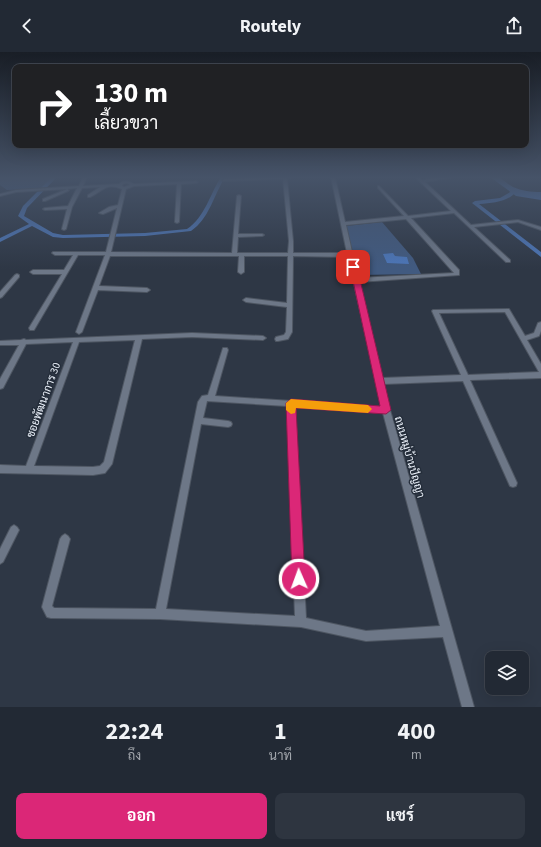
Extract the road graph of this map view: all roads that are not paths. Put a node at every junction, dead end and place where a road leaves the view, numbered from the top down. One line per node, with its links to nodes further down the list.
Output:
1 (70, 207): 18 (street)
2 (63, 208): 11 (street)
3 (113, 208): 13 (street)
4 (120, 208): 24 (street)
5 (178, 208): 15 (street)
6 (237, 208): 21 (street)
7 (288, 208): 27 (street)
8 (340, 208): 16 (street, ถนนหมู่บ้านปัญญา)
9 (398, 208): 14 (street)
10 (450, 208): 12 (street)
11 (45, 209)
12 (455, 212): 14 (street); 17 (street)
13 (101, 213)
14 (406, 216): 16 (street); 34 (street)
15 (177, 222)
16 (344, 224): 28 (street, ถนนหมู่บ้านปัญญา)
17 (471, 226): 19 (street); 29 (street)
18 (64, 229)
19 (541, 229)
20 (262, 235): 21 (street)
21 (235, 236): 25 (street)
22 (55, 253): 23 (street)
23 (77, 253): 24 (street); 31 (street)
24 (108, 254): 25 (street); 35 (street, ซอยพัฒนาการ 30)
25 (234, 254): 26 (street)
26 (242, 254): 27 (street); 32 (street)
27 (290, 254): 28 (street); 39 (street)
28 (350, 255): 34 (street, ถนนหมู่บ้านปัญญา)
29 (508, 261)
30 (33, 272): 31 (street)
31 (64, 272): 41 (street)
32 (241, 272)
33 (17, 276): 37 (street)
34 (356, 280): 53 (street, ถนนหมู่บ้านปัญญา)
35 (95, 288): 36 (street); 42 (street, ซอยพัฒนาการ 30)
36 (147, 290)
37 (0, 296)
38 (246, 300): 39 (street)
39 (289, 305): 45 (street)
40 (540, 324): 46 (street)
41 (32, 328)
42 (78, 336): 43 (street); 47 (street); 61 (street, ซอยพัฒนาการ 30)
43 (139, 337): 44 (street); 61 (street)
44 (263, 338)
45 (278, 339)
46 (524, 339): 50 (street); 52 (street)
47 (24, 341): 48 (street); 54 (street)
48 (0, 343)
49 (225, 350): 55 (street)
50 (541, 370)
51 (541, 375): 52 (street)
52 (466, 378): 53 (street); 62 (street)
53 (379, 381): 57 (street, ถนนหมู่บ้านปัญญา)
54 (0, 386)
55 (211, 398): 56 (street); 58 (street)
56 (291, 403): 57 (street); 67 (street)
57 (386, 410): 68 (street, ถนนหมู่บ้านปัญญา)
58 (199, 421): 59 (street); 66 (street)
59 (228, 424)
60 (0, 469): 61 (street)
61 (29, 469)
62 (513, 483)
63 (14, 530): 65 (street)
64 (65, 539): 66 (street)
65 (0, 559)
66 (160, 614): 67 (street)
67 (301, 622): 68 (street)
68 (447, 631): 69 (street, ถนนหมู่บ้านปัญญา)
69 (468, 707)

